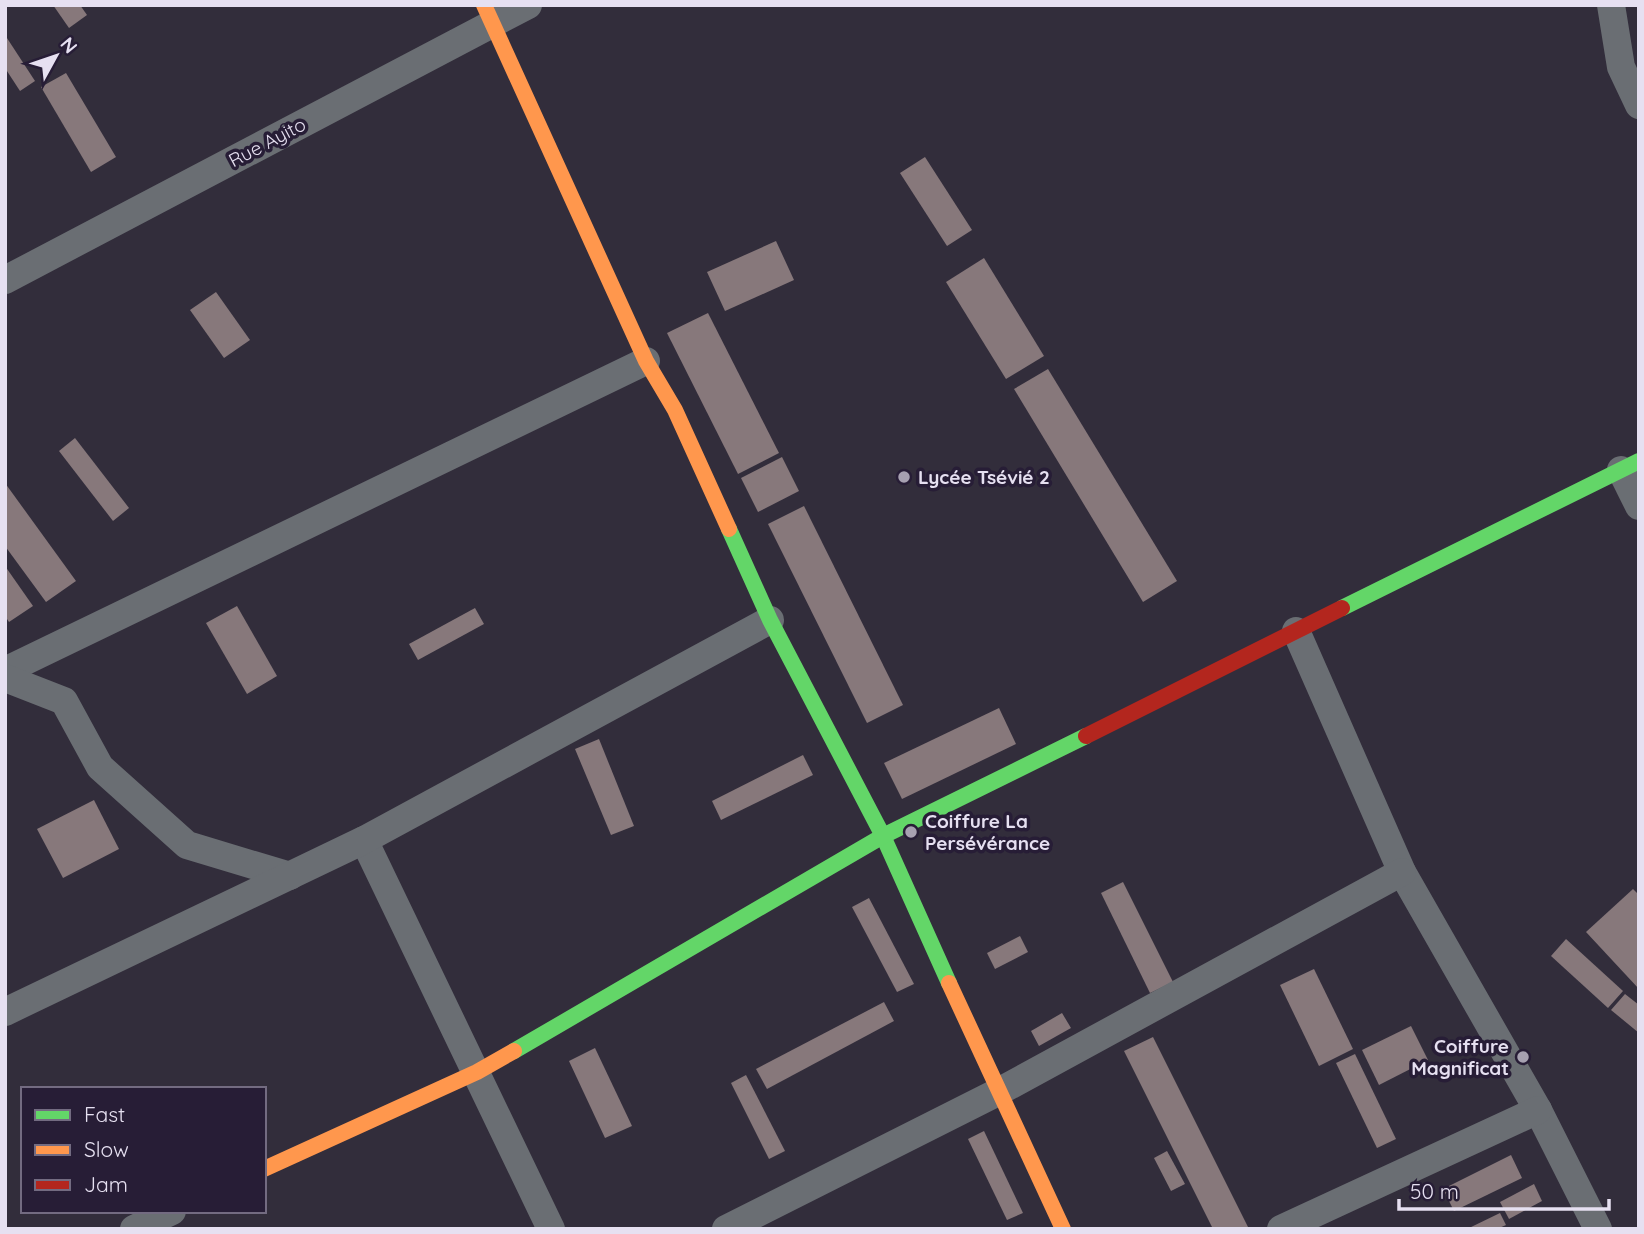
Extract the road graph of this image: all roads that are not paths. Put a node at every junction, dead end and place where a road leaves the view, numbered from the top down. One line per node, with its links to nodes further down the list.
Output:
1 (528, 5): 3 (street, Rue Ayito)
2 (1611, 5): 4 (street)
3 (488, 14): 5 (street, Rue Ayito); 6 (street)
4 (1639, 105)
5 (5, 280)
6 (646, 361): 9 (street); 11 (street)
7 (1630, 465): 8 (street); 10 (street)
8 (1639, 506)
9 (770, 620): 13 (street); 14 (street)
10 (1296, 631): 13 (street); 15 (street)
11 (5, 671)
12 (5, 678): 16 (street)
13 (883, 836): 18 (street); 19 (street)
14 (364, 839): 16 (street); 18 (street)
15 (1402, 872): 19 (street); 20 (street)
16 (290, 876): 17 (street)
17 (5, 1012)
18 (477, 1072): 21 (street); 24 (street)
19 (998, 1092): 25 (street); 26 (street)
20 (1538, 1110): 27 (street); 28 (street)
21 (266, 1168)
22 (168, 1213): 23 (street)
23 (134, 1229)
24 (551, 1229)
25 (726, 1229)
26 (1063, 1229)
27 (1281, 1229)
28 (1598, 1229)

